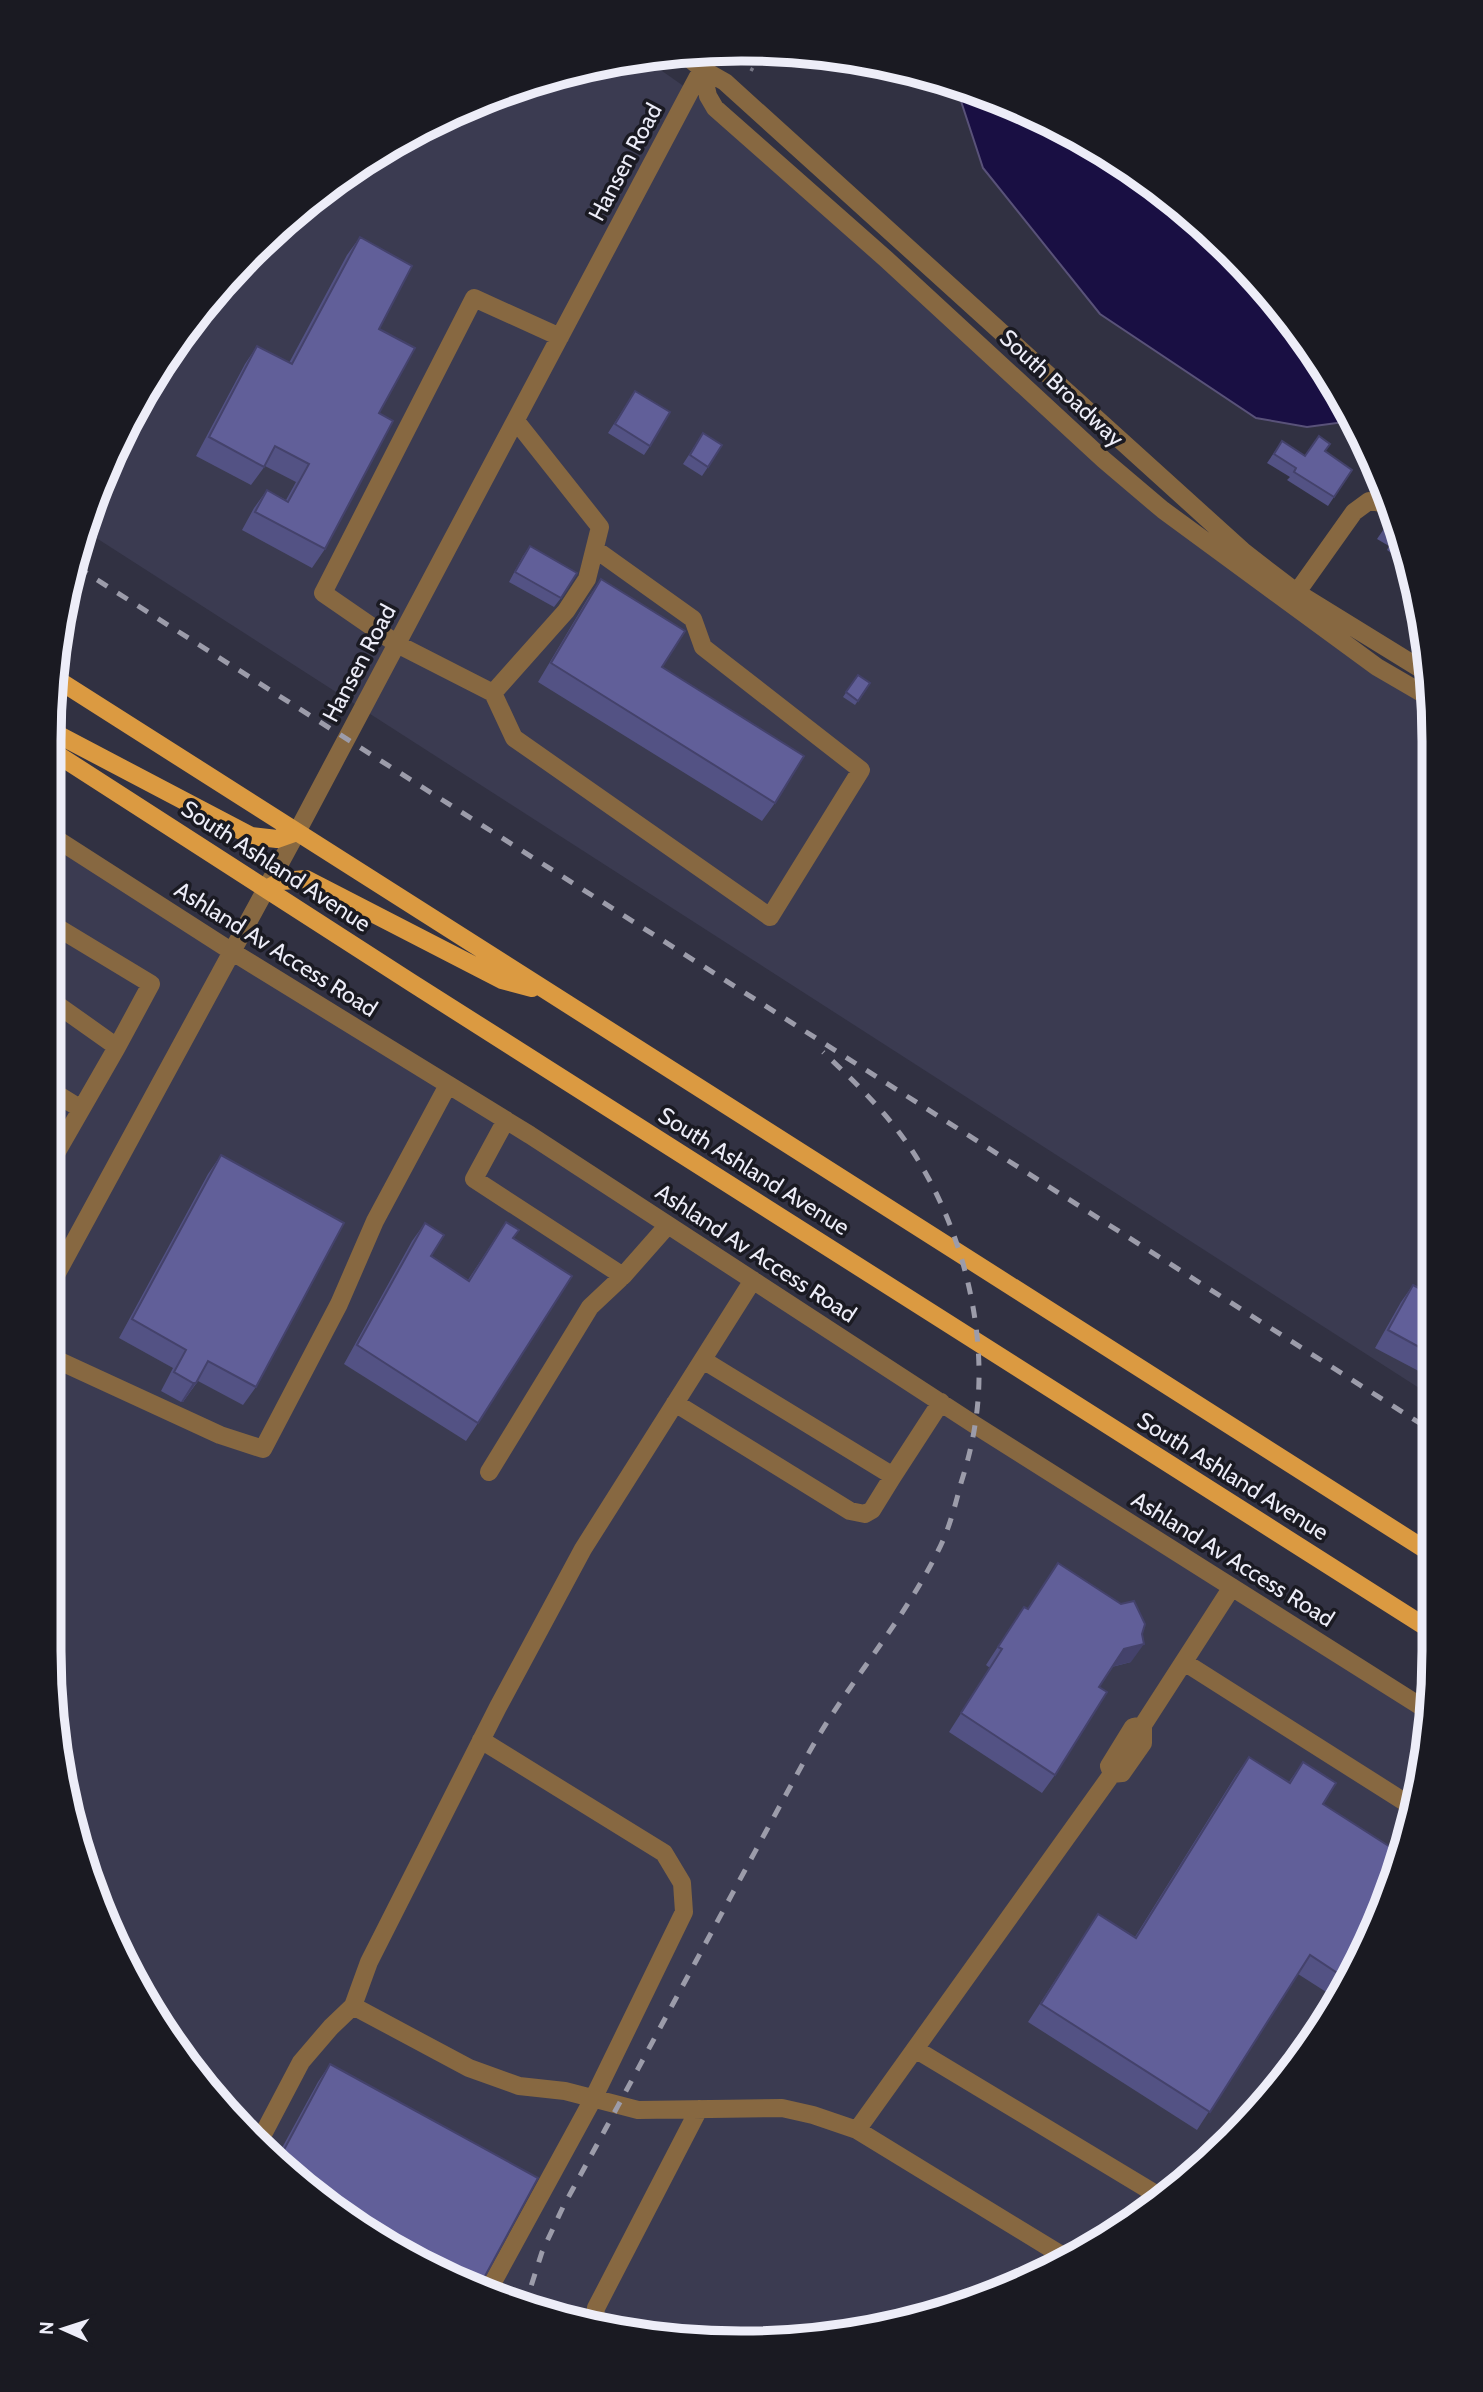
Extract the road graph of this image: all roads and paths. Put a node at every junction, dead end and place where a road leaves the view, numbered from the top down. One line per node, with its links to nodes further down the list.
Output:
1 (756, 62): 4 (path)
2 (695, 63): 3 (street, South Broadway)
3 (702, 69): 5 (street, Hansen Road); 9 (street, South Broadway); 9 (street, South Broadway)
4 (751, 71)
5 (560, 337): 6 (street, Hansen Road); 10 (street)
6 (516, 421): 8 (street); 10 (street, Hansen Road)
7 (1378, 503): 9 (street)
8 (595, 550): 14 (street); 14 (street)
9 (1293, 597): 11 (street, South Broadway); 13 (street, South Broadway)
10 (397, 644): 14 (street); 17 (street, Hansen Road)
11 (1417, 667)
12 (64, 684): 17 (main road, South Ashland Avenue)
13 (1419, 691)
14 (493, 693)
15 (61, 736): 17 (main road)
16 (61, 756): 19 (main road, South Ashland Avenue)
17 (298, 832): 19 (street, Hansen Road); 22 (main road, South Ashland Avenue)
18 (61, 842): 21 (street, Ashland Av Access Road)
19 (266, 889): 21 (street, Hansen Road); 22 (main road); 42 (main road, South Ashland Avenue)
20 (61, 930): 24 (street)
21 (231, 951): 25 (street, Ashland Av Access Road); 31 (street, Hansen Road)
22 (548, 992): 40 (main road, South Ashland Avenue)
23 (61, 1007): 24 (street)
24 (117, 1047): 27 (street)
25 (448, 1085): 28 (street, Ashland Av Access Road); 35 (street)
26 (61, 1097): 27 (street)
27 (81, 1110): 29 (street)
28 (506, 1120): 30 (street, Ashland Av Access Road); 32 (street)
29 (61, 1145)
30 (668, 1225): 32 (street); 33 (street, Ashland Av Access Road)
31 (61, 1266)
32 (623, 1276): 38 (street)
33 (753, 1280): 34 (street); 36 (street, Ashland Av Access Road)
34 (703, 1360): 37 (street); 39 (street)
35 (61, 1362)
36 (941, 1402): 39 (street); 41 (street, Ashland Av Access Road)
37 (675, 1403): 39 (street); 45 (street)
38 (489, 1472)
39 (893, 1476)
40 (1422, 1548)
41 (1232, 1587): 43 (street); 44 (street, Ashland Av Access Road)
42 (1422, 1625)
43 (1184, 1662): 46 (street); 48 (street)
44 (1419, 1705)
45 (481, 1741): 47 (street); 49 (street)
46 (1405, 1803)
47 (353, 2006): 49 (street); 52 (street)
48 (915, 2049): 51 (street); 53 (street)
49 (593, 2099): 50 (street); 55 (street)
50 (699, 2109): 51 (street); 56 (street)
51 (857, 2130): 54 (street)
52 (263, 2135)
53 (1153, 2192)
54 (1058, 2252)
55 (492, 2283)
56 (595, 2315)

